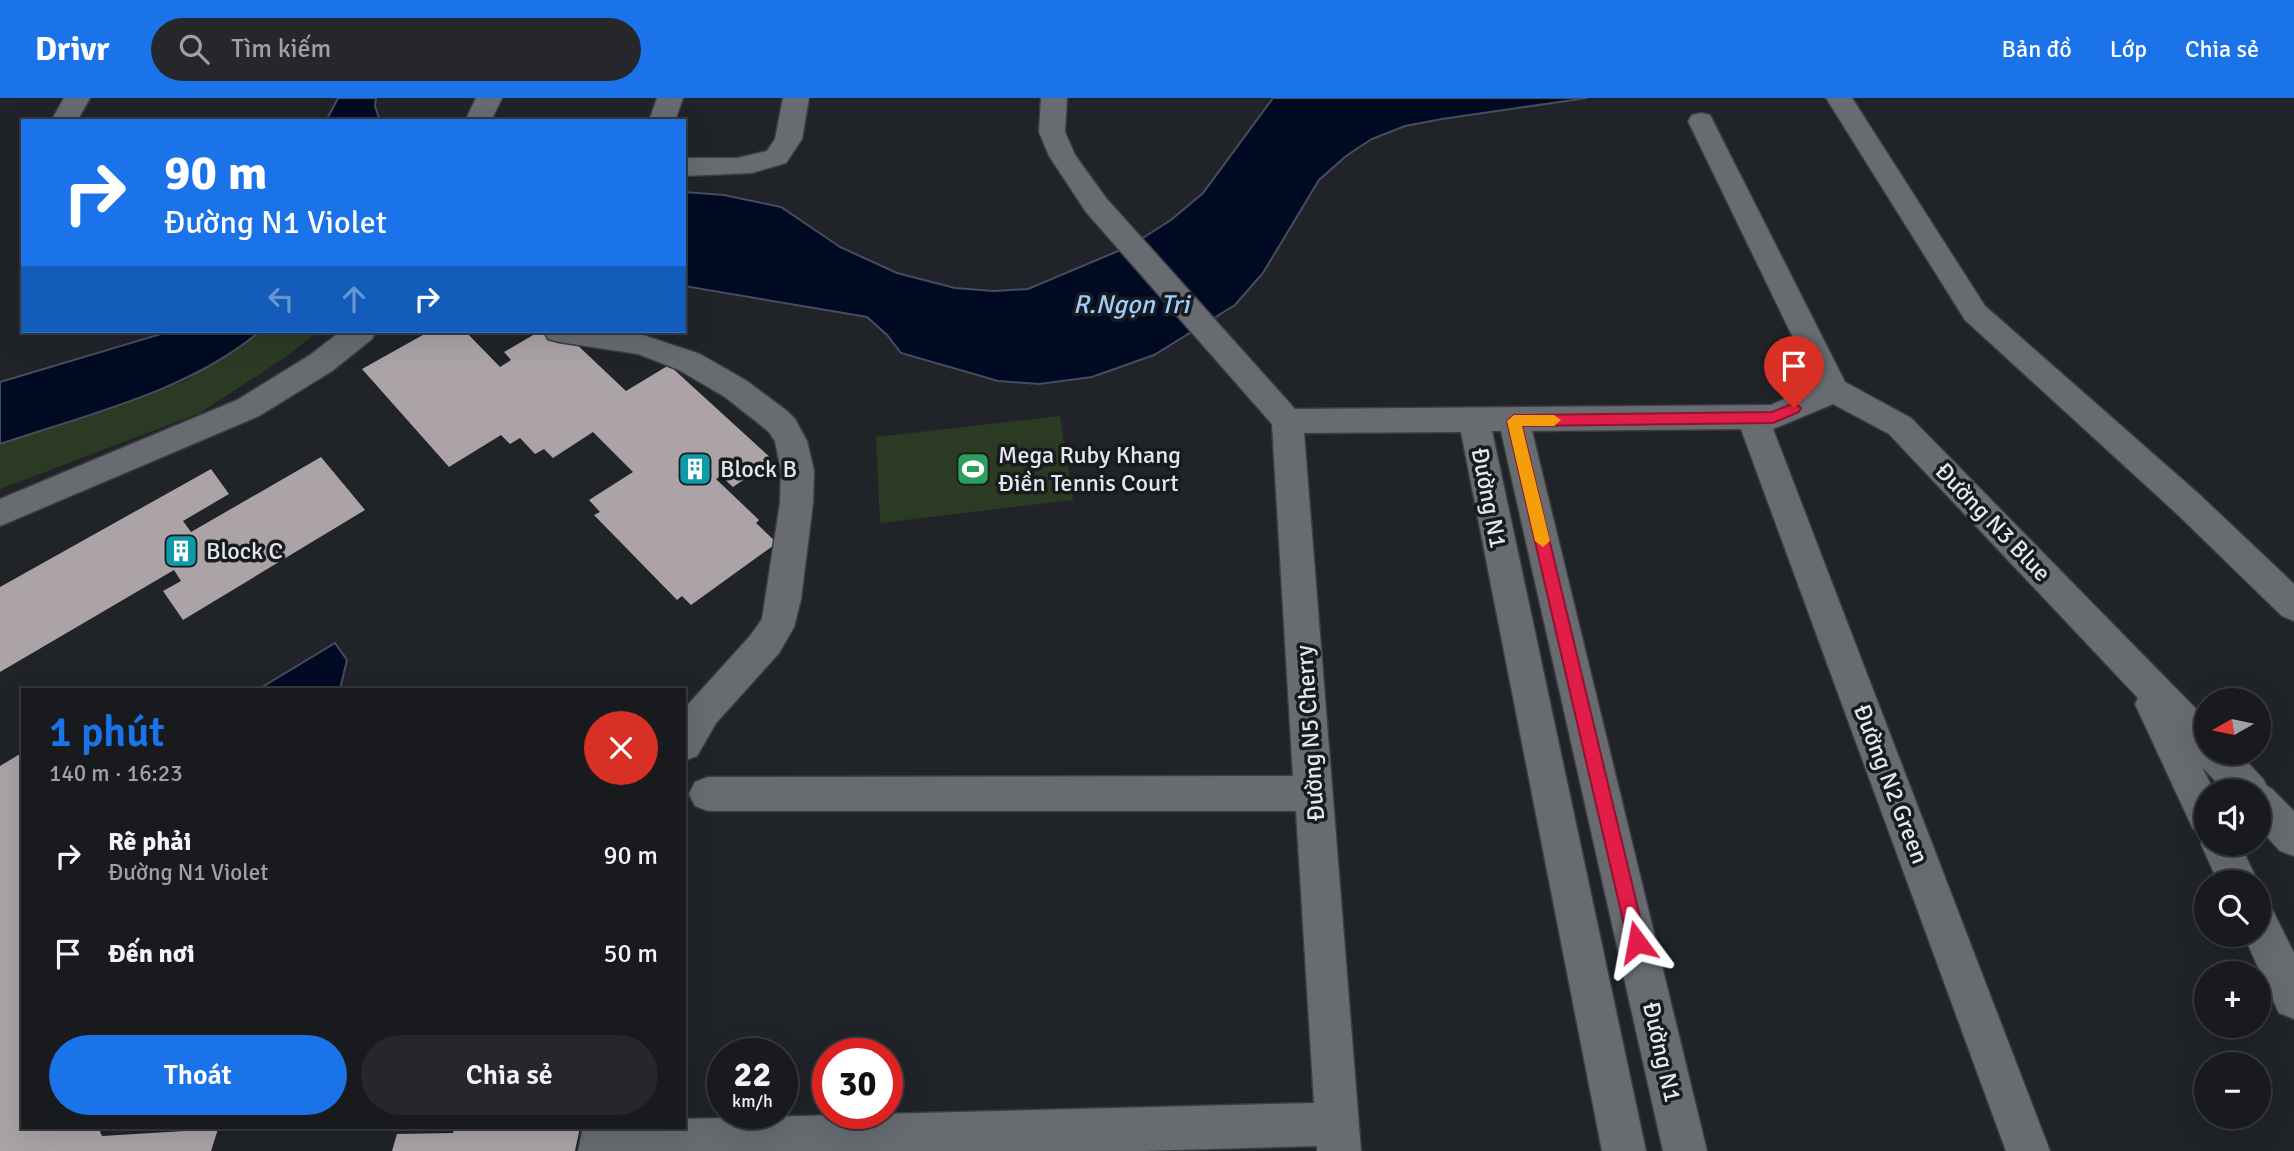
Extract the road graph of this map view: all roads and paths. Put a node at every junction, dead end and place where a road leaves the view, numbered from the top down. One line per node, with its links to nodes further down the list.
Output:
1 (77, 98): 7 (street)
2 (489, 98): 8 (street)
3 (670, 98): 9 (street)
4 (796, 98): 11 (street)
5 (1054, 98): 17 (street)
6 (1839, 98): 20 (street)
7 (65, 119)
8 (479, 119)
9 (663, 119)
10 (1701, 121): 14 (street)
11 (686, 167)
12 (358, 333): 19 (street)
13 (588, 333): 23 (street)
14 (1834, 390): 15 (street); 21 (street, Đường N3 Blue)
15 (1753, 418): 18 (street); 39 (street, Đường N2 Green)
16 (1474, 420): 17 (street); 18 (street); 32 (street, Đường N1)
17 (1287, 421): 27 (street, Đường N5 Cherry)
18 (1514, 421): 30 (street, Đường N1)
19 (0, 513)
20 (2294, 606)
21 (2138, 672): 22 (street, Đường N3 Blue); 26 (street, Đường N3 Blue)
22 (2194, 731)
23 (686, 740)
24 (2225, 765): 25 (street)
25 (2239, 779)
26 (2194, 789)
27 (1314, 793): 28 (street); 35 (street, Đường N5 Cherry)
28 (708, 794)
29 (2271, 814): 31 (street)
30 (1613, 838): 32 (street); 38 (street, Đường N1)
31 (2294, 838)
32 (1560, 839): 37 (street, Đường N1)
33 (2270, 947): 34 (street)
34 (2294, 998)
35 (1338, 1137): 36 (street)
36 (615, 1140)
37 (1624, 1151)
38 (1685, 1151)
39 (2028, 1151)

